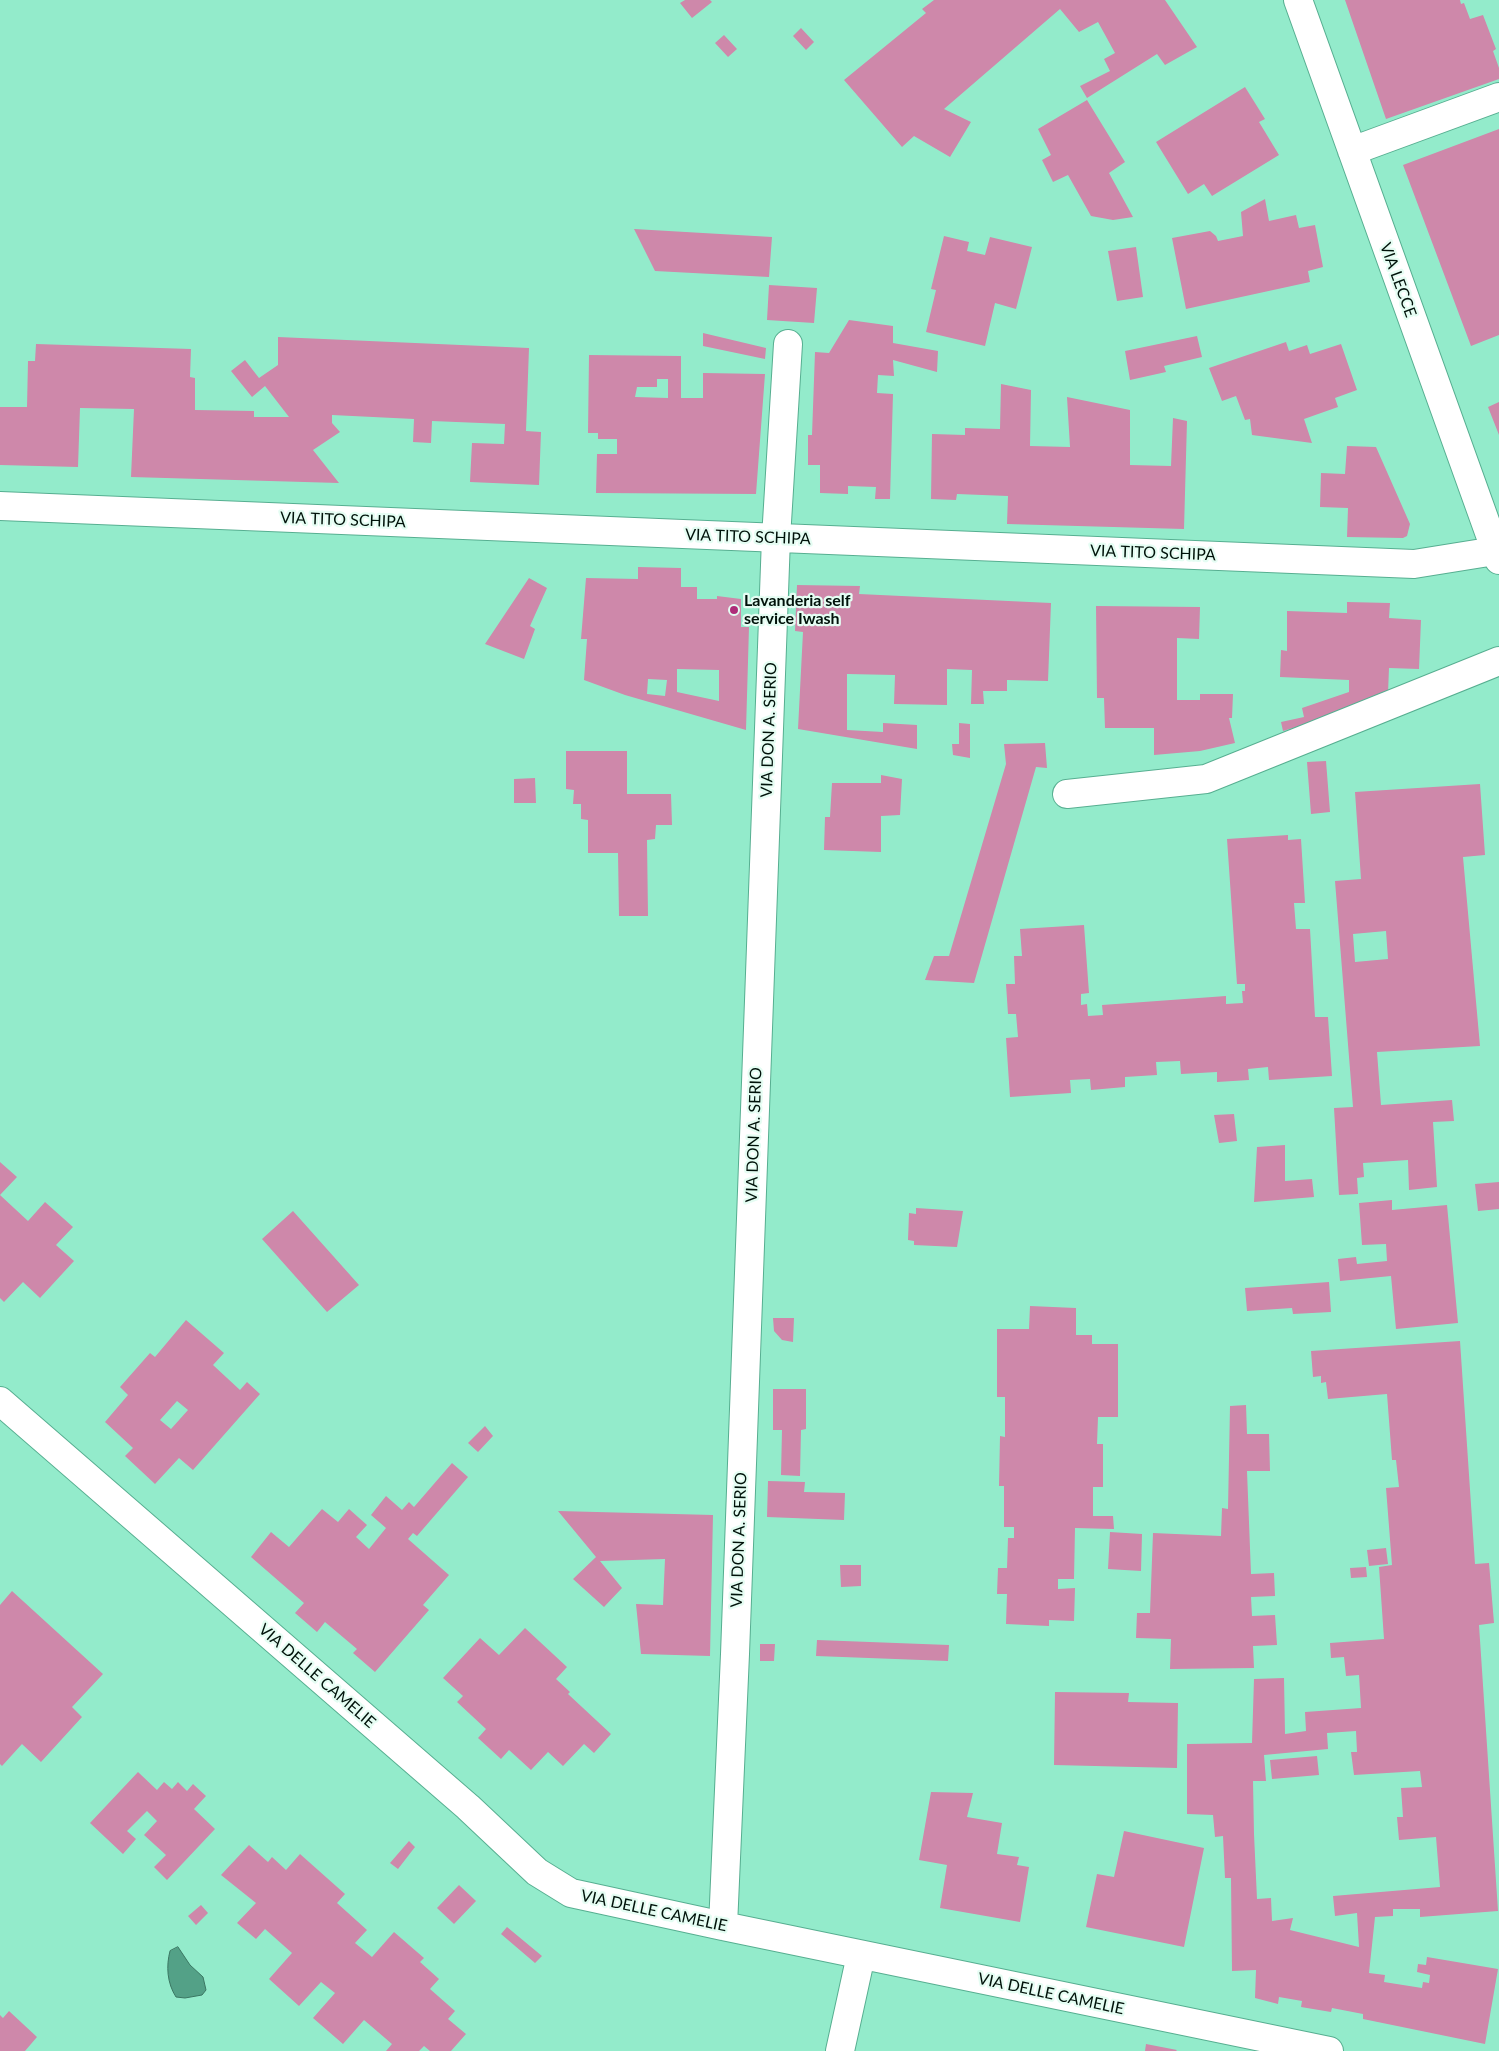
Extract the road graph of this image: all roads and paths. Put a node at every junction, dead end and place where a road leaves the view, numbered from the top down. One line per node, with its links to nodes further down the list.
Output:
1 (1298, 0): 3 (street, VIA LECCE)
2 (1499, 96): 3 (street)
3 (1352, 151): 7 (street, VIA LECCE)
4 (788, 344): 6 (street, VIA DON A. SERIO)
5 (0, 506): 6 (street, VIA TITO SCHIPA)
6 (776, 538): 7 (street, VIA TITO SCHIPA); 11 (street, VIA DON A. SERIO)
7 (1497, 555)
8 (1499, 662): 9 (street)
9 (1067, 794)
10 (0, 1401): 11 (street, VIA DELLE CAMELIE)
11 (723, 1926): 12 (street, VIA DELLE CAMELIE)
12 (861, 1955): 13 (street); 14 (street, VIA DELLE CAMELIE)
13 (840, 2051)
14 (1329, 2051)

